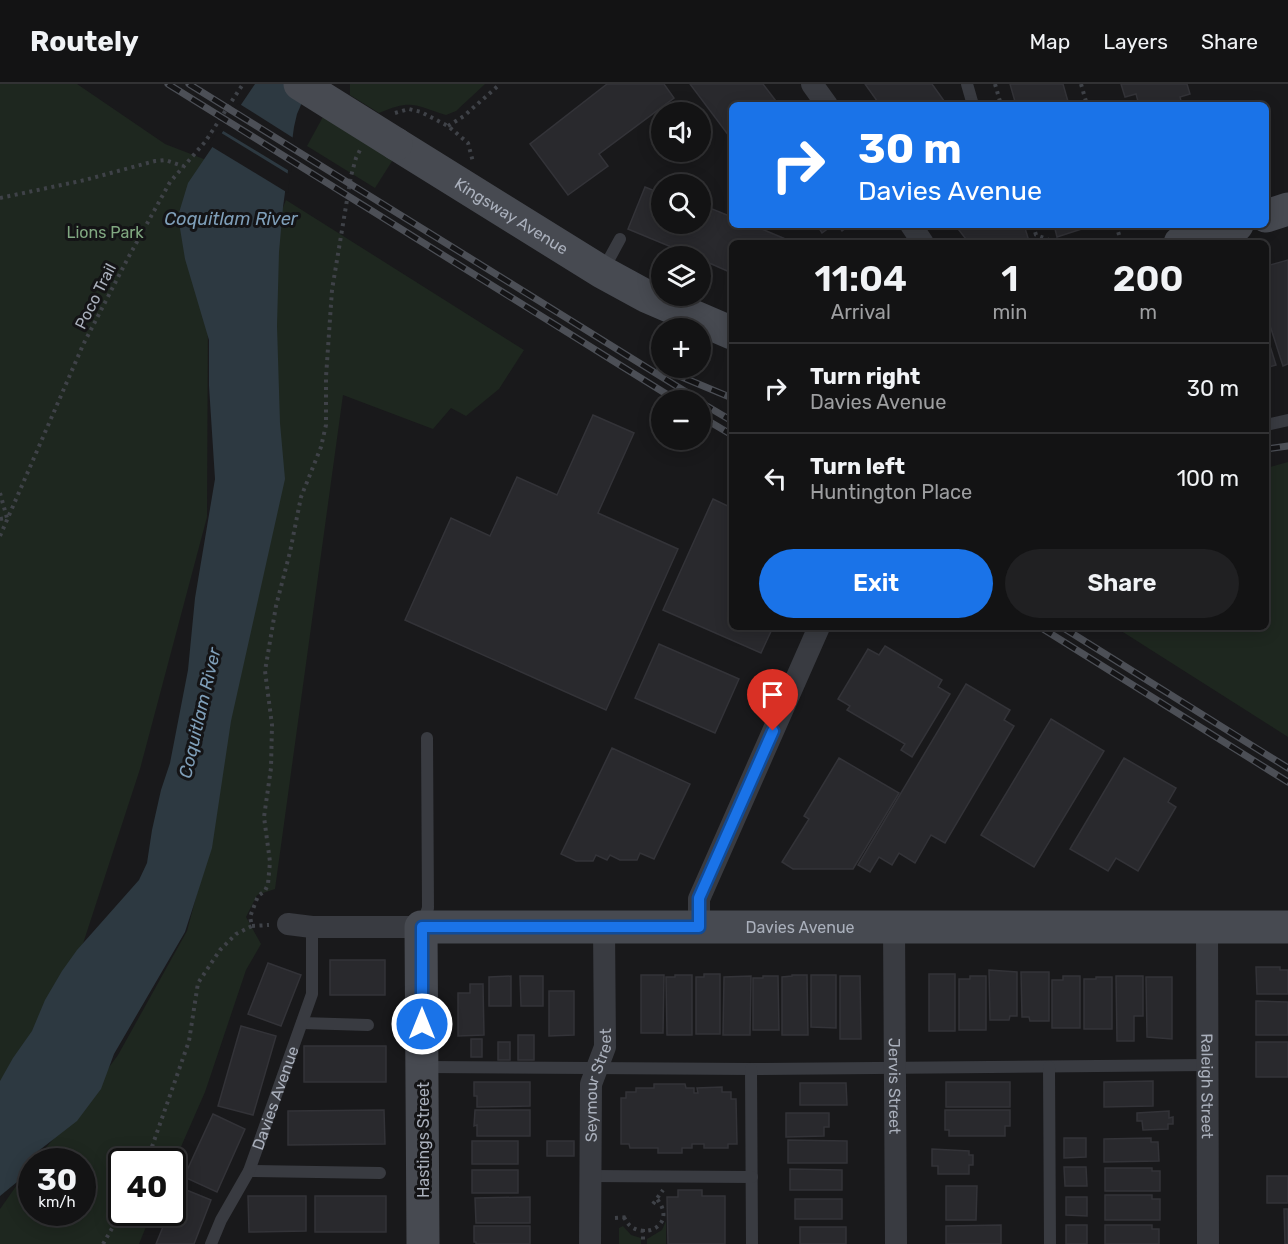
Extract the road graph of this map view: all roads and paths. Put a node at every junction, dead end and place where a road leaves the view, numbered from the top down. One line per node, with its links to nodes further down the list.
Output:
1 (243, 84): 13 (path, Poco Trail)
2 (300, 84): 25 (street, Kingsway Avenue, bridge)
3 (500, 84): 12 (path)
4 (812, 84): 8 (street)
5 (967, 84): 9 (lane)
6 (994, 84): 10 (path)
7 (1081, 84): 11 (path)
8 (825, 102)
9 (972, 102)
10 (1000, 102)
11 (1086, 102)
12 (448, 126)
13 (183, 166): 14 (path); 30 (path, Poco Trail)
14 (0, 198)
15 (1288, 209): 16 (street)
16 (1269, 215)
17 (1034, 228): 23 (path)
18 (1117, 228): 21 (path)
19 (1228, 228): 24 (street)
20 (341, 237): 51 (path)
21 (1120, 238)
22 (620, 239): 25 (lane)
23 (1049, 240)
24 (1190, 240)
25 (602, 272): 26 (street, Kingsway Avenue)
26 (729, 332)
27 (1288, 420): 28 (lane)
28 (1269, 424)
29 (0, 493): 30 (path)
30 (7, 518): 31 (path); 32 (path, Poco Trail)
31 (0, 519)
32 (0, 536)
33 (818, 630): 39 (street)
34 (427, 738): 37 (lane)
35 (288, 924): 36 (street, Davies Avenue)
36 (312, 927): 37 (street, Davies Avenue); 43 (lane, Davies Avenue)
37 (422, 927): 38 (street, Davies Avenue); 47 (street, Hastings Street)
38 (604, 927): 39 (street, Davies Avenue); 49 (street, Seymour Street)
39 (699, 927): 40 (street, Davies Avenue)
40 (894, 927): 41 (street, Davies Avenue); 46 (street, Jervis Street)
41 (1207, 927): 42 (street, Davies Avenue); 45 (street, Raleigh Street)
42 (1288, 927)
43 (302, 1023): 44 (lane, Davies Avenue); 52 (lane, Davies Avenue)
44 (368, 1025)
45 (1208, 1065): 48 (lane); 73 (street, Raleigh Street)
46 (894, 1066): 48 (lane); 50 (lane); 71 (street, Jervis Street)
47 (422, 1067): 49 (lane); 67 (street, Hastings Street)
48 (1049, 1067): 72 (lane)
49 (596, 1069): 50 (lane); 54 (street, Seymour Street)
50 (751, 1069): 55 (lane)
51 (152, 1148)
52 (249, 1171): 53 (lane, Davies Avenue); 66 (lane, Davies Avenue)
53 (380, 1173)
54 (590, 1176): 55 (lane); 68 (street, Seymour Street)
55 (752, 1177): 70 (lane)
56 (667, 1186): 57 (path)
57 (657, 1199): 58 (path); 64 (path)
58 (653, 1204)
59 (624, 1217): 60 (path); 61 (path); 64 (path)
60 (630, 1217)
61 (615, 1218)
62 (113, 1226): 65 (path)
63 (643, 1230): 64 (path)
64 (643, 1236): 69 (path)
65 (103, 1244)
66 (211, 1244)
67 (423, 1244)
68 (590, 1244)
69 (643, 1244)
70 (752, 1244)
71 (896, 1244)
72 (1050, 1244)
73 (1208, 1244)

